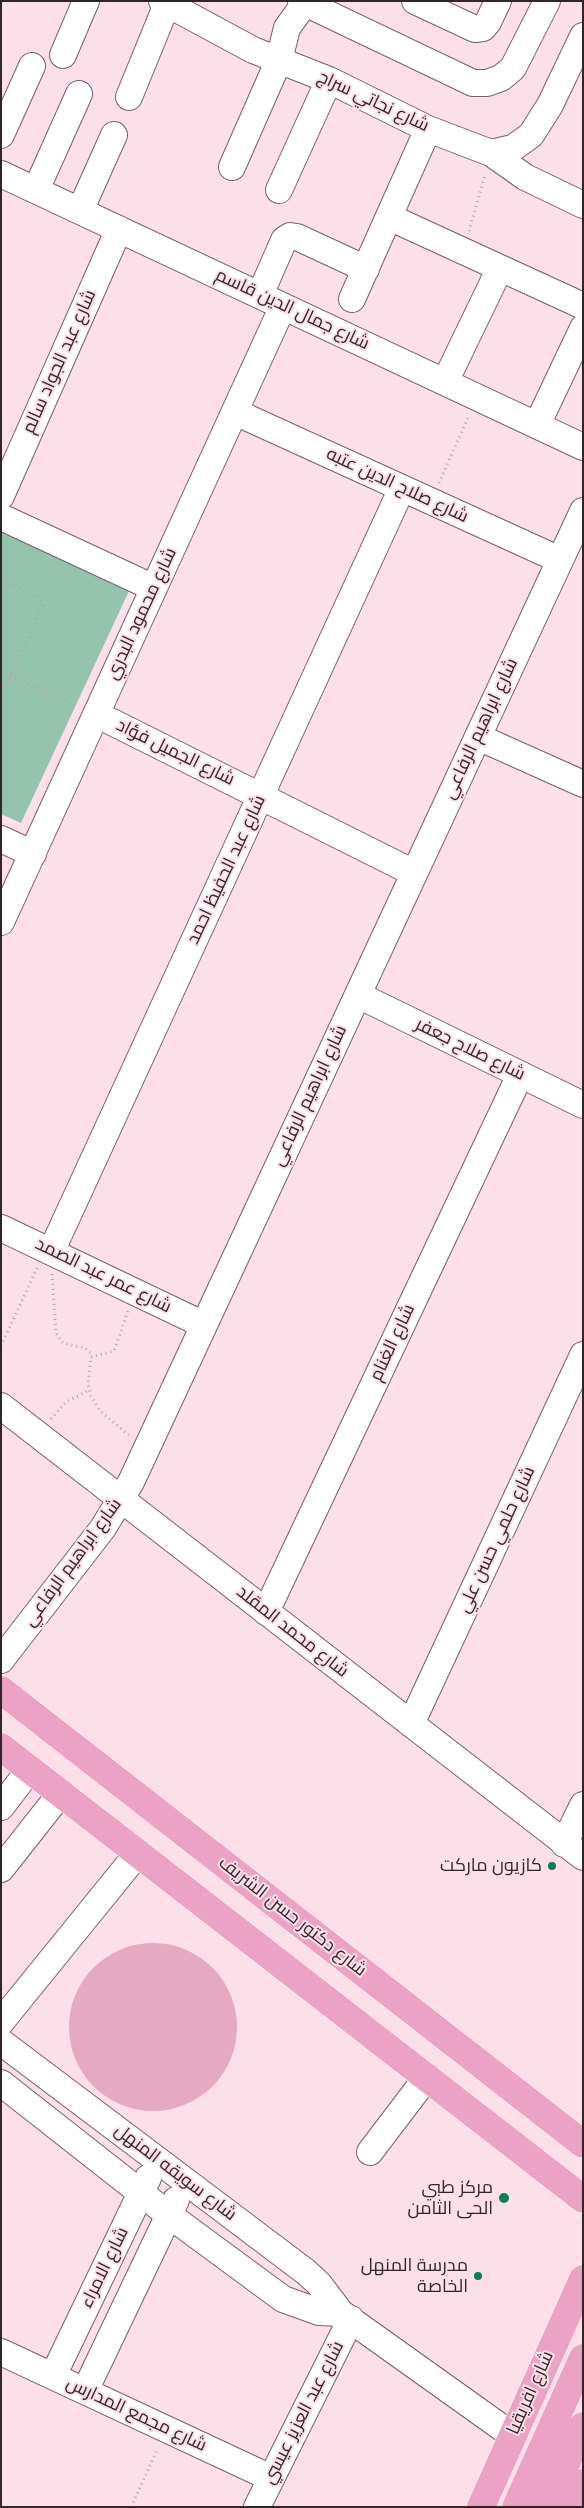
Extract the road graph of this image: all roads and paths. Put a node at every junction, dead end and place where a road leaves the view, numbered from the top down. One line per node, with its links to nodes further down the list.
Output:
1 (86, 1): 8 (street)
2 (415, 1): 3 (street)
3 (498, 1)
4 (546, 1): 6 (street)
5 (167, 2): 9 (street, شارع نجاتي سراج); 13 (street)
6 (303, 2): 9 (street)
7 (583, 36): 17 (street)
8 (63, 55)
9 (279, 60): 11 (street, شارع نجاتي سراج); 18 (street)
10 (32, 66): 15 (street)
11 (329, 80): 14 (street, شارع نجاتي سراج); 21 (street)
12 (79, 94): 20 (street)
13 (129, 96)
14 (428, 129): 17 (street, شارع نجاتي سراج); 24 (street)
15 (1, 135)
16 (114, 135): 23 (street)
17 (491, 153): 22 (street, شارع نجاتي سراج); 26 (path)
18 (232, 167)
19 (1, 174): 20 (street, شارع جمال الدين قاسم)
20 (36, 190): 23 (street, شارع جمال الدين قاسم)
21 (279, 190)
22 (583, 205)
23 (80, 211): 25 (street, شارع جمال الدين قاسم)
24 (388, 217): 26 (street); 28 (street)
25 (119, 229): 29 (street, شارع جمال الدين قاسم); 40 (street, شارع عبد الجواد سالم)
26 (463, 251): 27 (street)
27 (500, 268): 32 (street); 34 (street)
28 (366, 269): 29 (street); 30 (street)
29 (260, 295): 31 (street, شارع جمال الدين قاسم)
30 (352, 299)
31 (284, 306): 34 (street, شارع جمال الدين قاسم); 36 (street, شارع محمود البدري)
32 (583, 306)
33 (583, 328): 37 (street)
34 (445, 382): 35 (street, شارع جمال الدين قاسم)
35 (477, 397): 37 (street, شارع جمال الدين قاسم); 41 (path)
36 (235, 412): 39 (street, شارع صلاح الدين عتبه); 46 (street, شارع محمود البدري)
37 (537, 425): 38 (street, شارع جمال الدين قاسم)
38 (583, 446)
39 (402, 488): 41 (street, شارع صلاح الدين عتبه); 53 (street, شارع عبد الحفيظ احمد)
40 (1, 496)
41 (431, 502): 44 (street, شارع صلاح الدين عتبه)
42 (583, 511): 44 (street, شارع ابراهيم الرفاعي)
43 (1, 517): 46 (street)
44 (560, 560): 51 (street, شارع ابراهيم الرفاعي)
45 (1, 580): 48 (path)
46 (154, 588): 50 (street, شارع محمود البدري)
47 (1, 671): 48 (path)
48 (12, 676): 49 (path); 50 (path)
49 (1, 697)
50 (96, 714): 53 (street, شارع الجميل فؤاد); 55 (street, شارع محمود البدري)
51 (478, 736): 52 (street); 56 (street, شارع ابراهيم الرفاعي)
52 (583, 784)
53 (261, 796): 56 (street, شارع الجميل فؤاد); 62 (street, شارع عبد الحفيظ احمد)
54 (1, 840): 55 (street)
55 (33, 854): 57 (street, شارع محمود البدري)
56 (414, 873): 58 (street, شارع ابراهيم الرفاعي)
57 (1, 922)
58 (358, 995): 59 (street, شارع صلاح جعفر); 64 (street, شارع ابراهيم الرفاعي)
59 (520, 1075): 60 (street, شارع صلاح جعفر); 73 (street, شارع الغنام)
60 (583, 1106)
61 (1, 1228): 62 (street, شارع عمر عبد الصمد)
62 (48, 1250): 63 (street, شارع عمر عبد الصمد); 65 (path); 66 (path)
63 (136, 1292): 64 (street, شارع عمر عبد الصمد); 66 (path)
64 (204, 1325): 71 (street, شارع ابراهيم الرفاعي)
65 (1, 1346)
66 (93, 1355): 68 (path)
67 (583, 1355): 76 (street, شارع حلمي حسن علي)
68 (89, 1390): 70 (path); 71 (path)
69 (1, 1406): 70 (street, شارع محمد المقلد)
70 (42, 1437): 72 (street, شارع محمد المقلد)
71 (141, 1460): 72 (street, شارع ابراهيم الرفاعي)
72 (121, 1499): 73 (street, شارع محمد المقلد); 74 (street, شارع ابراهيم الرفاعي)
73 (266, 1612): 76 (street, شارع محمد المقلد)
74 (1, 1660)
75 (1, 1690): 89 (main road, شارع دكتور حسن الشريف)
76 (410, 1724): 82 (street, شارع محمد المقلد)
77 (1, 1747): 78 (main road)
78 (30, 1769): 79 (main road); 81 (street)
79 (61, 1793): 83 (main road); 84 (street)
80 (583, 1804): 82 (street)
81 (1, 1808)
82 (574, 1851)
83 (138, 1853): 85 (street); 87 (main road)
84 (1, 1869)
85 (1, 2022)
86 (1, 2042): 91 (street, شارع سويقه المنهل)
87 (427, 2077): 90 (street); 94 (main road)
88 (1, 2082): 93 (street, شارع سويقه المنهل)
89 (583, 2144)
90 (370, 2152)
91 (157, 2160): 92 (street, شارع سويقه المنهل); 93 (street, شارع الامراء)
92 (185, 2181): 95 (street, شارع الامراء); 97 (street, شارع سويقه المنهل)
93 (141, 2193): 95 (street, شارع سويقه المنهل); 101 (street, شارع الامراء)
94 (583, 2198)
95 (169, 2215): 97 (street, شارع سويقه المنهل); 102 (street, شارع الامراء)
96 (583, 2279): 98 (main road, شارع افريقيا)
97 (346, 2316): 105 (street, شارع سويقه المنهل); 106 (street, شارع عبد العزيز عيسي)
98 (571, 2326): 105 (main road, شارع افريقيا)
99 (1, 2352): 101 (street, شارع مجمع المدارس)
100 (583, 2358): 111 (main road)
101 (52, 2376): 102 (street, شارع مجمع المدارس)
102 (85, 2391): 104 (street, شارع مجمع المدارس)
103 (583, 2426): 112 (main road)
104 (167, 2429): 106 (street, شارع مجمع المدارس); 108 (path)
105 (512, 2436): 110 (main road, شارع افريقيا)
106 (271, 2478): 109 (street, شارع عبد العزيز عيسي)
107 (583, 2483): 113 (main road)
108 (131, 2507)
109 (257, 2507)
110 (481, 2507)
111 (516, 2507)
112 (546, 2507)
113 (572, 2507)

